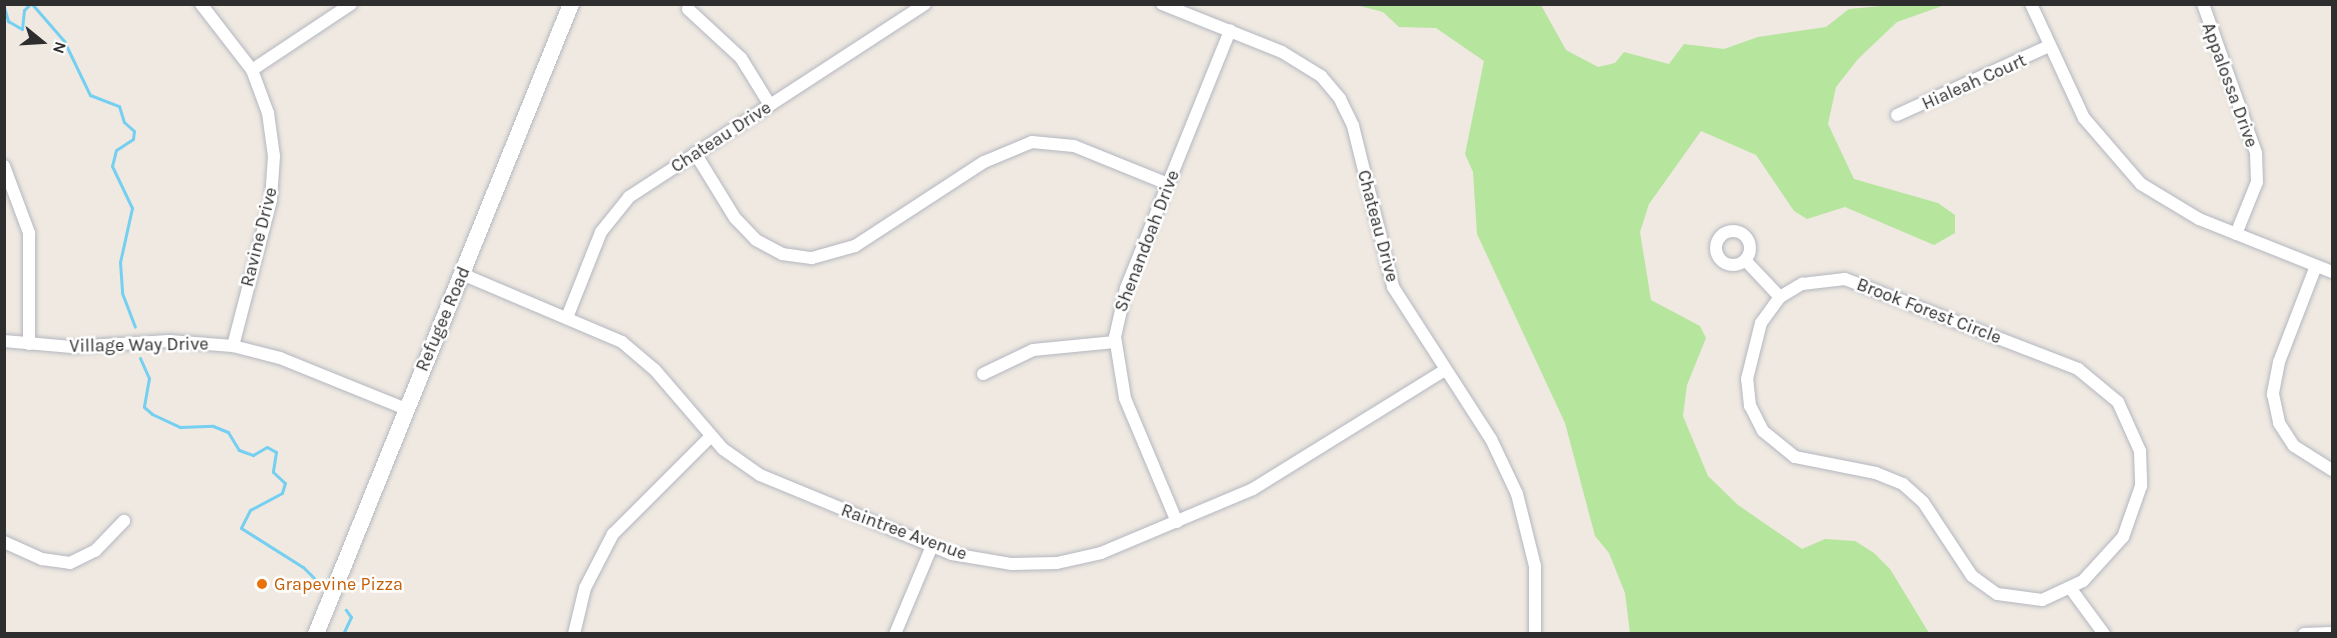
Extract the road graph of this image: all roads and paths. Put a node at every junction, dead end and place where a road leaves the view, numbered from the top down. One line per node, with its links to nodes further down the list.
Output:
1 (201, 4): 11 (street, Ravine Drive)
2 (351, 4): 11 (street)
3 (571, 4): 21 (main road, Refugee Road)
4 (925, 4): 12 (street, Chateau Drive)
5 (1162, 4): 9 (street, Chateau Drive)
6 (2031, 4): 10 (street)
7 (2203, 4): 17 (street, Appalossa Drive)
8 (688, 9): 12 (street)
9 (1230, 30): 16 (street, Shenandoah Drive); 28 (street, Chateau Drive)
10 (2049, 46): 13 (street, Hialeah Court); 17 (street)
11 (252, 70): 27 (street, Ravine Drive)
12 (770, 105): 14 (street, Chateau Drive)
13 (1898, 115)
14 (695, 153): 16 (street); 23 (street, Chateau Drive)
15 (4, 166): 26 (street)
16 (1168, 184): 25 (street, Shenandoah Drive)
17 (2236, 234): 19 (street)
18 (1745, 260): 22 (street)
19 (2316, 266): 20 (street); 32 (street)
20 (2332, 272)
21 (462, 274): 23 (street, Raintree Avenue); 30 (main road, Refugee Road)
22 (1780, 297): 37 (street, Brook Forest Circle); 37 (street, Brook Forest Circle)
23 (568, 315): 31 (street, Raintree Avenue)
24 (4, 341): 26 (street, Village Way Drive)
25 (1115, 342): 29 (street); 34 (street, Shenandoah Drive)
26 (29, 345): 27 (street, Village Way Drive)
27 (233, 346): 30 (street, Village Way Drive)
28 (1445, 370): 34 (street, Raintree Avenue); 41 (street, Chateau Drive)
29 (983, 374)
30 (406, 409): 38 (main road, Refugee Road)
31 (710, 437): 36 (street, Raintree Avenue); 39 (street)
32 (2332, 470)
33 (124, 520): 35 (street)
34 (1177, 522): 36 (street, Raintree Avenue)
35 (4, 543)
36 (932, 546): 40 (street)
37 (2071, 590): 42 (street)
38 (316, 633)
39 (574, 633)
40 (895, 633)
41 (1534, 633)
42 (2104, 633)
43 (2304, 633): 44 (street)
44 (2332, 633)

